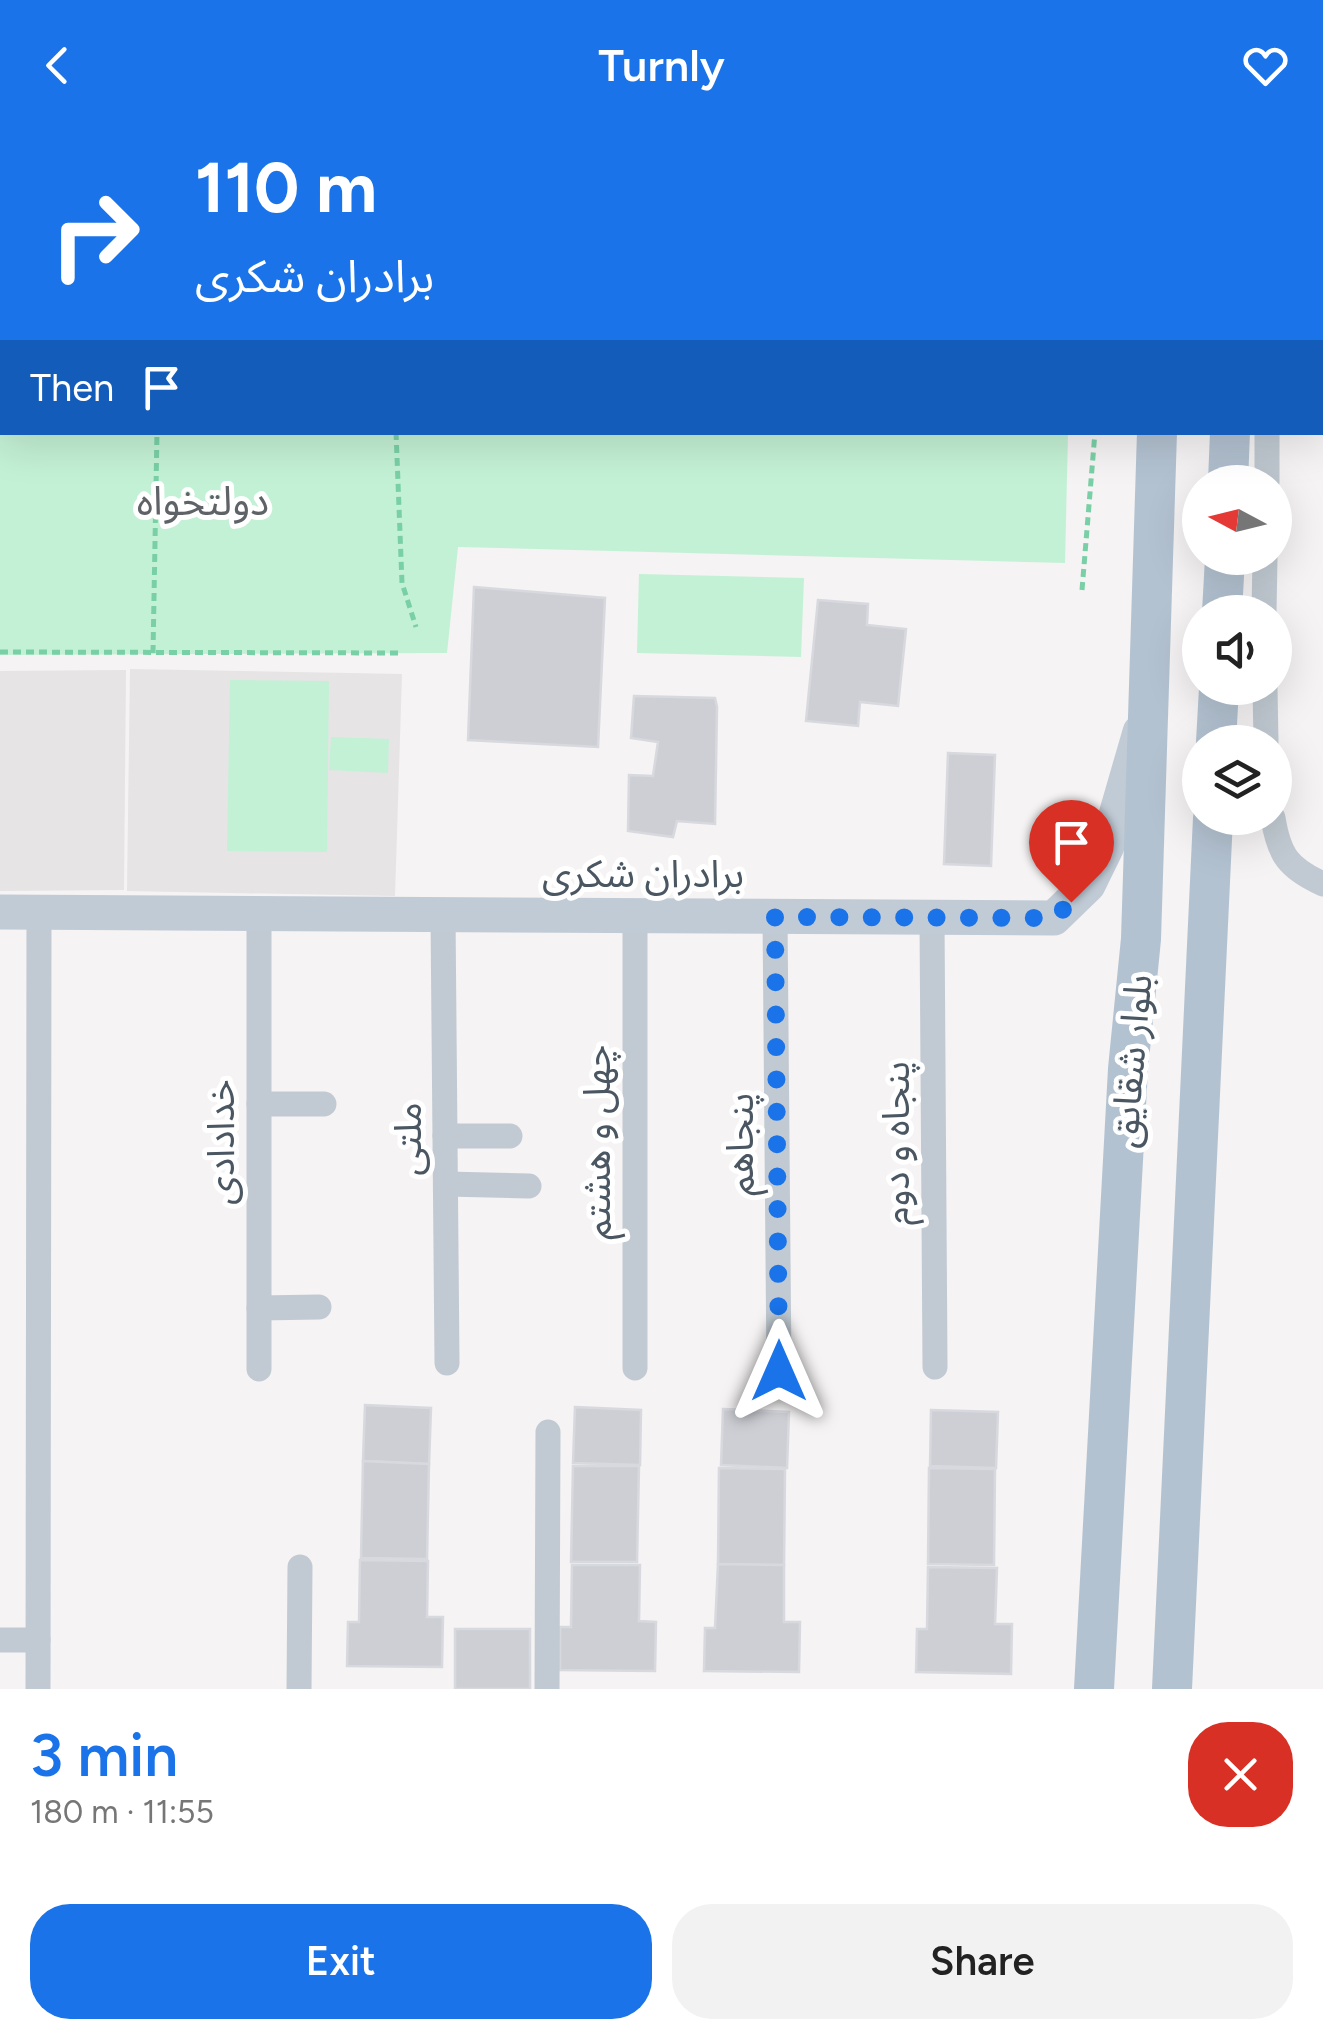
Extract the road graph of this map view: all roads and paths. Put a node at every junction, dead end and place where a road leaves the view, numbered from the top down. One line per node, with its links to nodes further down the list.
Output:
1 (157, 435): 12 (path)
2 (396, 435): 10 (path)
3 (1095, 435): 9 (path)
4 (1156, 435): 14 (main road, بلوار شقایق)
5 (1230, 435): 7 (main road)
6 (1268, 435): 8 (street)
7 (1229, 465)
8 (1267, 465)
9 (1082, 590)
10 (416, 627)
11 (0, 652): 12 (path)
12 (153, 652): 13 (path)
13 (402, 653)
14 (1147, 710): 24 (street, برادران شکری); 45 (main road, بلوار شقایق)
15 (1212, 835): 46 (main road, بلوار شقایق)
16 (1276, 835): 17 (street)
17 (1323, 884)
18 (0, 912): 19 (street, برادران شکری)
19 (39, 912): 20 (street, برادران شکری); 41 (street)
20 (259, 914): 21 (street, برادران شکری); 25 (street, خدادادی)
21 (444, 915): 22 (street, برادران شکری); 27 (street, ملتی)
22 (635, 916): 23 (street, برادران شکری); 35 (street, چهل و هشتم)
23 (775, 917): 24 (street, برادران شکری); 37 (street, پنجاهم)
24 (932, 918): 34 (street, پنجاه و دوم)
25 (259, 1104): 26 (street); 32 (street, خدادادی)
26 (324, 1104)
27 (445, 1136): 28 (street); 29 (street, ملتی)
28 (510, 1136)
29 (446, 1184): 30 (street); 33 (street, ملتی)
30 (530, 1186)
31 (319, 1307): 32 (street)
32 (259, 1308): 36 (street, خدادادی)
33 (447, 1363)
34 (934, 1367)
35 (635, 1368)
36 (259, 1369)
37 (779, 1371)
38 (548, 1432): 44 (street)
39 (300, 1567): 43 (street)
40 (0, 1640): 41 (street)
41 (38, 1640): 42 (street)
42 (38, 1689)
43 (299, 1689)
44 (548, 1689)
45 (1094, 1689)
46 (1172, 1689)

